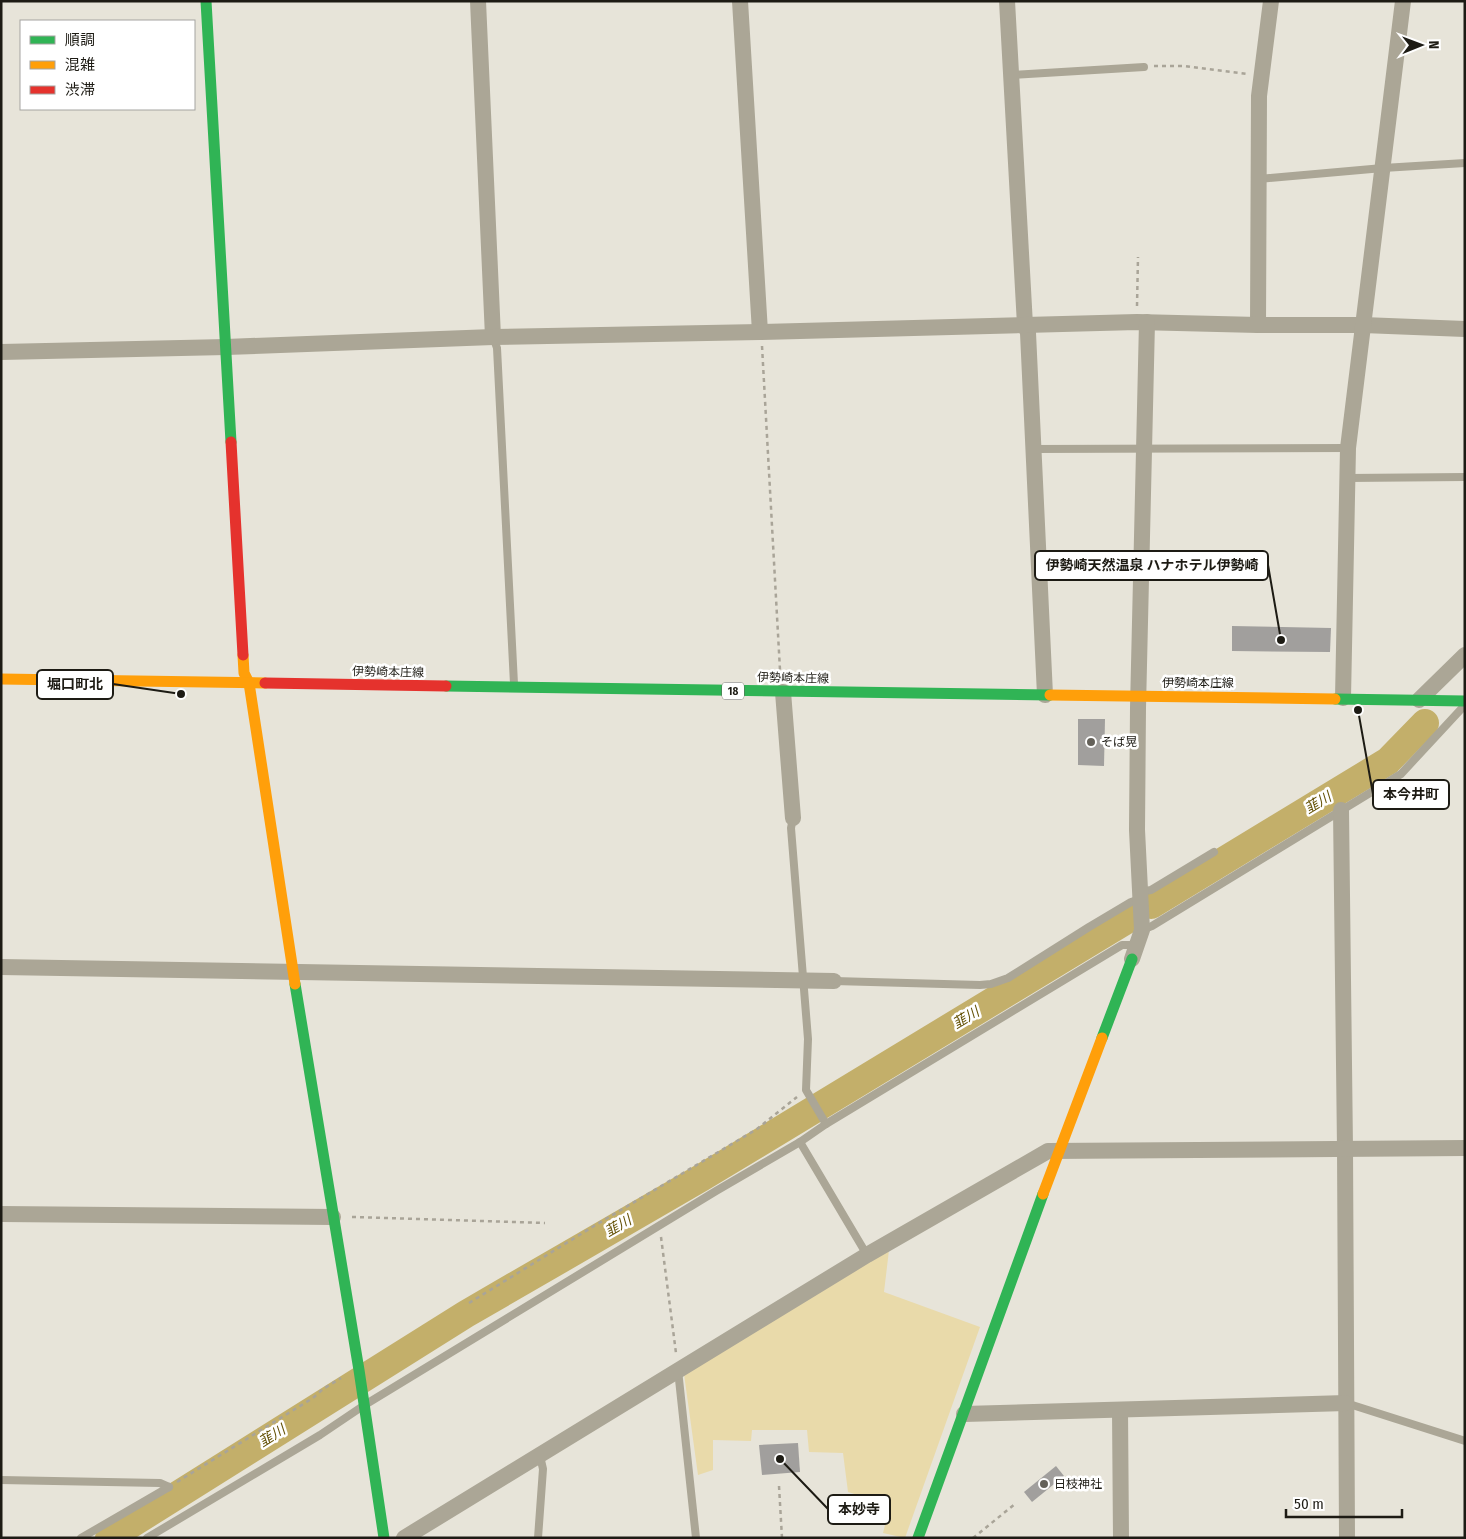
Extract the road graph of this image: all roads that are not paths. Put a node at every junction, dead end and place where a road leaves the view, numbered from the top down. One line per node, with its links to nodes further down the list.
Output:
1 (206, 1): 19 (street)
2 (478, 1): 18 (street)
3 (740, 1): 17 (street)
4 (1007, 1): 8 (street)
5 (1271, 1): 11 (street)
6 (1403, 1): 10 (street)
7 (1144, 67): 8 (lane)
8 (1012, 75): 13 (street)
9 (1465, 162): 10 (lane)
10 (1383, 168): 11 (lane); 15 (street)
11 (1259, 179): 14 (street)
12 (1142, 322): 13 (street); 14 (street); 23 (street)
13 (1025, 325): 17 (street); 22 (street)
14 (1258, 325): 15 (street)
15 (1363, 325): 16 (street); 21 (street)
16 (1465, 329)
17 (760, 332): 18 (street)
18 (493, 337): 19 (street); 29 (lane)
19 (226, 346): 20 (street); 28 (street)
20 (1, 352)
21 (1348, 448): 23 (lane); 25 (street)
22 (1034, 450): 23 (lane); 31 (street)
23 (1144, 450): 32 (street)
24 (1465, 477): 25 (lane)
25 (1347, 478): 33 (street)
26 (1465, 656): 34 (street)
27 (1, 679): 28 (street, 伊勢崎本庄線 / 18)
28 (249, 683): 29 (street, 伊勢崎本庄線 / 18); 43 (street)
29 (514, 687): 30 (street, 伊勢崎本庄線 / 18)
30 (783, 692): 31 (street, 伊勢崎本庄線 / 18); 38 (street)
31 (1045, 695): 32 (street, 伊勢崎本庄線 / 18)
32 (1138, 696): 33 (street, 伊勢崎本庄線 / 18); 40 (street)
33 (1343, 698): 34 (street, 伊勢崎本庄線 / 18)
34 (1418, 700): 35 (street, 伊勢崎本庄線 / 18)
35 (1465, 701)
36 (1465, 706): 37 (lane)
37 (1341, 810): 41 (lane); 48 (street)
38 (793, 818): 44 (lane)
39 (1214, 852): 40 (lane)
40 (1140, 896): 41 (street); 45 (lane)
41 (1137, 944): 46 (lane); 50 (street)
42 (1, 967): 43 (street)
43 (293, 973): 44 (street); 52 (street)
44 (803, 981): 45 (street); 46 (lane)
45 (834, 981)
46 (824, 1123): 47 (lane)
47 (800, 1142): 53 (lane); 56 (lane)
48 (1345, 1148): 49 (street); 50 (street); 55 (street)
49 (1465, 1148)
50 (1059, 1152): 53 (street); 58 (street)
51 (1, 1214): 52 (street)
52 (333, 1217): 56 (street)
53 (867, 1256): 54 (street)
54 (678, 1370): 60 (street); 67 (lane)
55 (1346, 1403): 57 (street); 59 (lane); 70 (street)
56 (363, 1404): 63 (lane); 64 (street)
57 (1120, 1410): 58 (street); 69 (street)
58 (964, 1414): 68 (street)
59 (1465, 1441)
60 (540, 1456): 65 (street); 66 (lane)
61 (1, 1480): 62 (lane)
62 (81, 1538)
63 (146, 1538)
64 (384, 1538)
65 (404, 1538)
66 (538, 1538)
67 (696, 1538)
68 (918, 1538)
69 (1121, 1538)
70 (1347, 1538)

